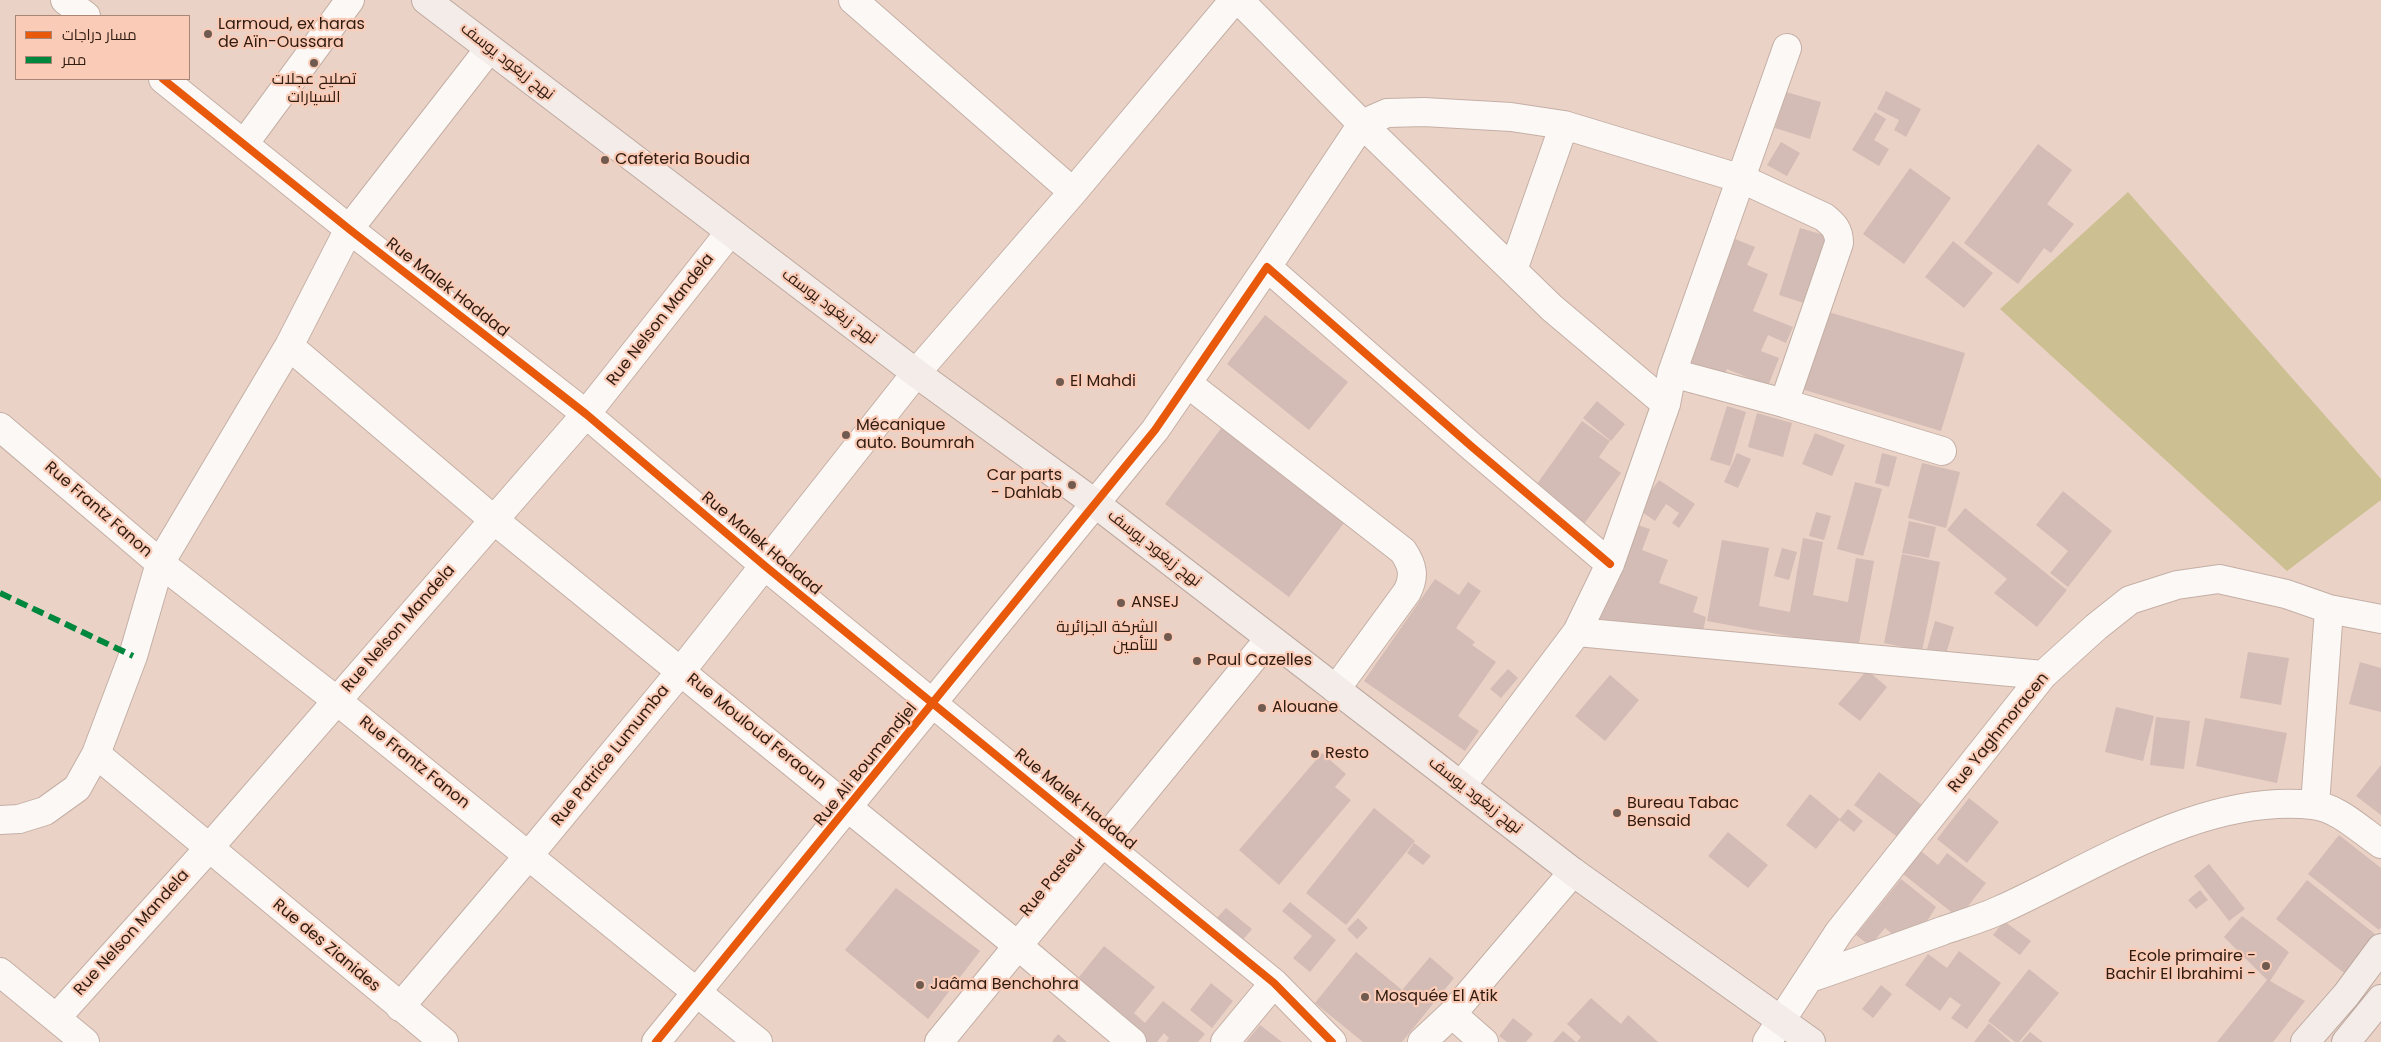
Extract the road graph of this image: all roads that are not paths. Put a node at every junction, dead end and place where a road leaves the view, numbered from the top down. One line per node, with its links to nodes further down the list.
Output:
1 (350, 0): 11 (street)
2 (426, 0): 7 (main road, نهج زيغود يوسف)
3 (853, 0): 13 (street)
4 (1234, 0): 13 (street, Rue Patrice Lumumba)
5 (1239, 0): 9 (street)
6 (1787, 48): 12 (street)
7 (489, 49): 14 (street); 15 (main road, نهج زيغود يوسف)
8 (164, 80): 11 (street, Rue Malek Haddad)
9 (1362, 124): 10 (street); 16 (street, Rue Ali Boumendjel); 17 (street)
10 (1564, 125): 12 (street); 17 (street)
11 (244, 144): 14 (street, Rue Malek Haddad)
12 (1742, 178): 20 (street); 23 (street)
13 (1073, 192): 19 (street, Rue Patrice Lumumba)
14 (349, 229): 18 (street); 24 (street, Rue Malek Haddad)
15 (730, 232): 19 (main road, نهج زيغود يوسف); 24 (street, Rue Nelson Mandela)
16 (1267, 267): 21 (street, Rue Ali Boumendjel); 30 (street)
17 (1513, 270): 22 (street)
18 (289, 346): 28 (street, Rue Mouloud Feraoun); 29 (street)
19 (916, 373): 27 (main road, نهج زيغود يوسف); 31 (street, Rue Patrice Lumumba)
20 (1672, 374): 22 (street); 23 (street)
21 (1187, 384): 27 (street, Rue Ali Boumendjel); 38 (street)
22 (1666, 404): 30 (street)
23 (1784, 404): 26 (street)
24 (586, 414): 28 (street, Rue Nelson Mandela); 31 (street, Rue Malek Haddad)
25 (0, 427): 29 (street, Rue Frantz Fanon)
26 (1942, 451)
27 (1096, 504): 35 (main road, نهج زيغود يوسف); 40 (street, Rue Ali Boumendjel)
28 (494, 520): 36 (street, Rue Mouloud Feraoun); 39 (street, Rue Nelson Mandela)
29 (160, 563): 39 (street, Rue Frantz Fanon); 41 (street)
30 (1610, 564): 34 (street)
31 (765, 566): 36 (street, Rue Patrice Lumumba); 40 (street, Rue Malek Haddad)
32 (2329, 609): 33 (street, Rue Yaghmoracen); 37 (street, Rue Yaghmoracen); 43 (street)
33 (2381, 619)
34 (1577, 632): 37 (street); 42 (street)
35 (1269, 639): 38 (main road, نهج زيغود يوسف); 46 (street, Rue Pasteur)
36 (681, 671): 44 (street, Rue Mouloud Feraoun); 49 (street, Rue Patrice Lumumba)
37 (2043, 675): 54 (street, Rue Yaghmoracen)
38 (1336, 689): 42 (main road, نهج زيغود يوسف)
39 (336, 700): 48 (street, Rue Nelson Mandela); 49 (street, Rue Frantz Fanon)
40 (934, 703): 44 (street, Rue Ali Boumendjel); 46 (street, Rue Malek Haddad)
41 (96, 754): 45 (street); 48 (street, Rue des Zianides)
42 (1462, 785): 50 (main road, نهج زيغود يوسف)
43 (2315, 805): 47 (street); 54 (street)
44 (849, 808): 51 (street, Rue Mouloud Feraoun); 56 (street, Rue Ali Boumendjel)
45 (0, 820)
46 (1102, 840): 51 (street, Rue Pasteur); 55 (street, Rue Malek Haddad)
47 (2381, 844)
48 (209, 848): 58 (street, Rue des Zianides); 60 (street, Rue Nelson Mandela)
49 (529, 856): 56 (street, Rue Frantz Fanon); 58 (street, Rue Patrice Lumumba)
50 (1573, 872): 59 (street); 61 (main road, نهج زيغود يوسف)
51 (1017, 946): 66 (street, Rue Pasteur); 67 (street, Rue Mouloud Feraoun)
52 (2381, 948): 73 (main road)
53 (0, 972): 60 (street)
54 (1810, 978): 61 (street, Rue Yaghmoracen)
55 (1274, 983): 68 (street); 69 (street, Rue Malek Haddad)
56 (697, 992): 64 (street, Rue Ali Boumendjel); 65 (street, Rue Frantz Fanon)
57 (2381, 999): 74 (main road)
58 (400, 1007): 63 (street, Rue des Zianides)
59 (1452, 1014): 70 (street); 71 (street)
60 (56, 1017): 62 (street)
61 (1775, 1032): 72 (main road, نهج زيغود يوسف)
62 (85, 1042)
63 (444, 1042)
64 (656, 1042)
65 (758, 1042)
66 (938, 1042)
67 (1132, 1042)
68 (1225, 1042)
69 (1332, 1042)
70 (1422, 1042)
71 (1484, 1042)
72 (1811, 1042)
73 (2305, 1042)
74 (2346, 1042)

